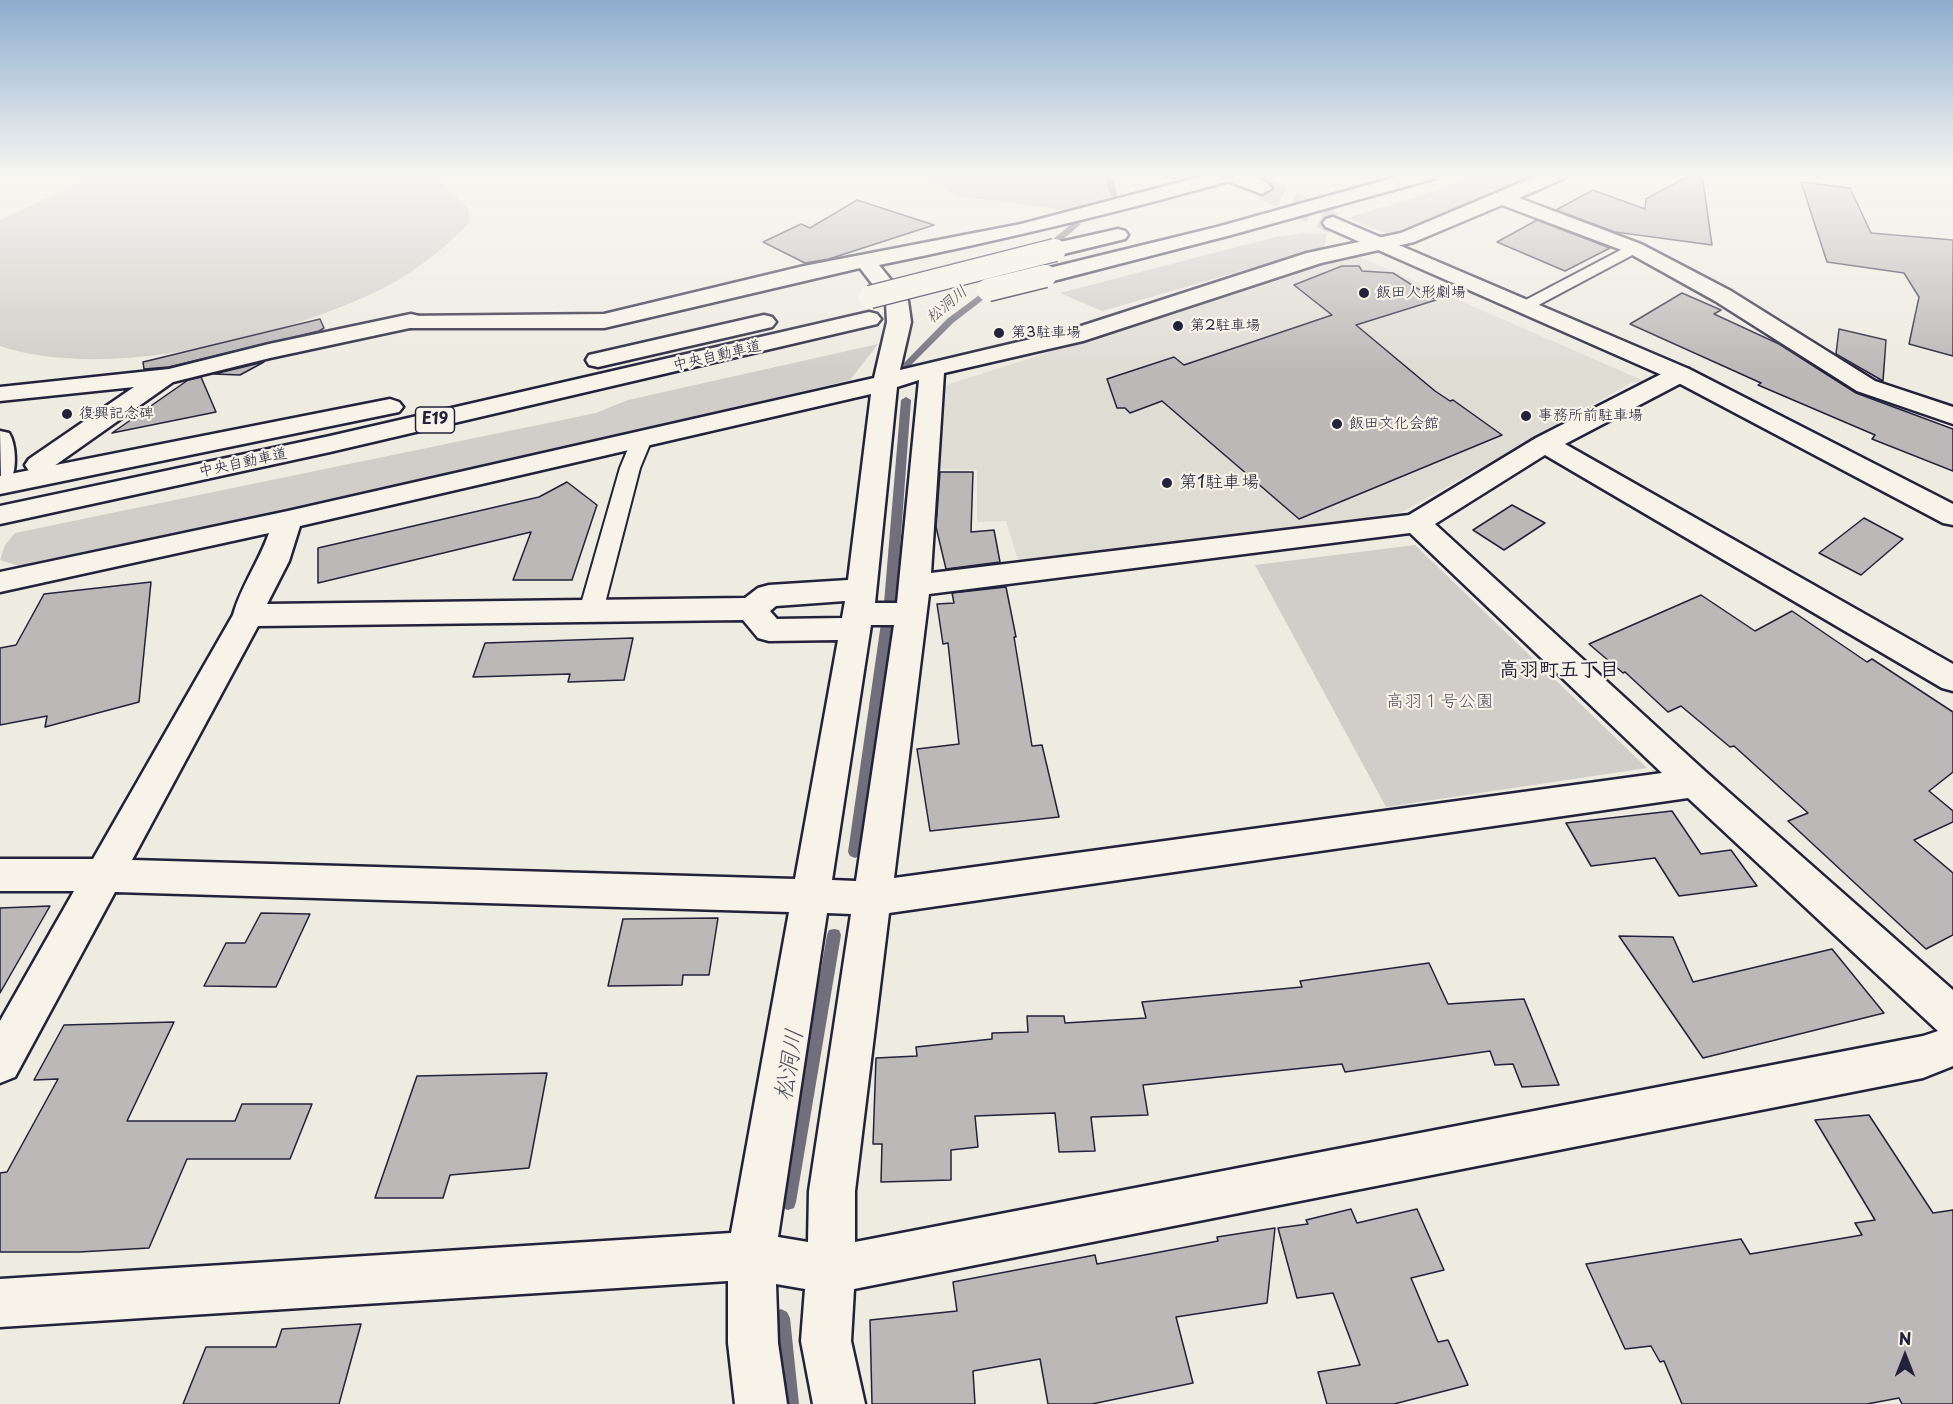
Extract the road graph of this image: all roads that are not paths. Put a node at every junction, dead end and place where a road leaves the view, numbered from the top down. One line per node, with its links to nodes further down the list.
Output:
1 (973, 240): 9 (main road)
2 (1098, 240): 13 (main road, 中央自動車道 / E19, bridge)
3 (1190, 240): 10 (main road, bridge)
4 (1368, 240): 7 (main road)
5 (1401, 240): 7 (main road)
6 (1612, 240): 8 (main road)
7 (1380, 245): 11 (main road); 14 (main road)
8 (1634, 248): 11 (lane); 19 (main road)
9 (865, 261): 16 (main road); 17 (main road)
10 (968, 295)
11 (1525, 305): 15 (main road)
12 (924, 306): 13 (main road, 中央自動車道 / E19)
13 (869, 308): 22 (main road, 中央自動車道 / E19); 24 (main road, 中央自動車道 / E19)
14 (932, 368): 17 (main road); 29 (main road)
15 (1680, 374): 21 (main road); 25 (main road)
16 (169, 376): 18 (main road); 23 (main road)
17 (885, 383): 20 (main road); 32 (main road)
18 (0, 394)
19 (1953, 417)
20 (642, 439): 26 (main road); 31 (lane)
21 (1545, 444): 27 (main road); 34 (main road)
22 (1, 464)
23 (38, 465)
24 (0, 515)
25 (1953, 516)
26 (288, 520): 28 (main road); 33 (main road)
27 (1416, 523): 29 (main road); 35 (main road)
28 (0, 582)
29 (913, 599): 32 (main road); 39 (main road)
30 (751, 609): 31 (main road); 32 (main road); 32 (main road)
31 (591, 611): 33 (main road)
32 (858, 611): 38 (main road)
33 (248, 615): 37 (main road)
34 (1953, 679)
35 (1695, 783): 39 (main road); 40 (main road)
36 (0, 875): 37 (main road)
37 (102, 875): 38 (main road); 42 (main road)
38 (812, 895): 39 (main road); 43 (main road)
39 (874, 898): 44 (main road)
40 (1953, 1017)
41 (1953, 1046): 44 (main road)
42 (0, 1062)
43 (751, 1256): 44 (main road); 45 (main road); 46 (main road)
44 (831, 1270): 47 (main road)
45 (0, 1303)
46 (761, 1404)
47 (839, 1404)

